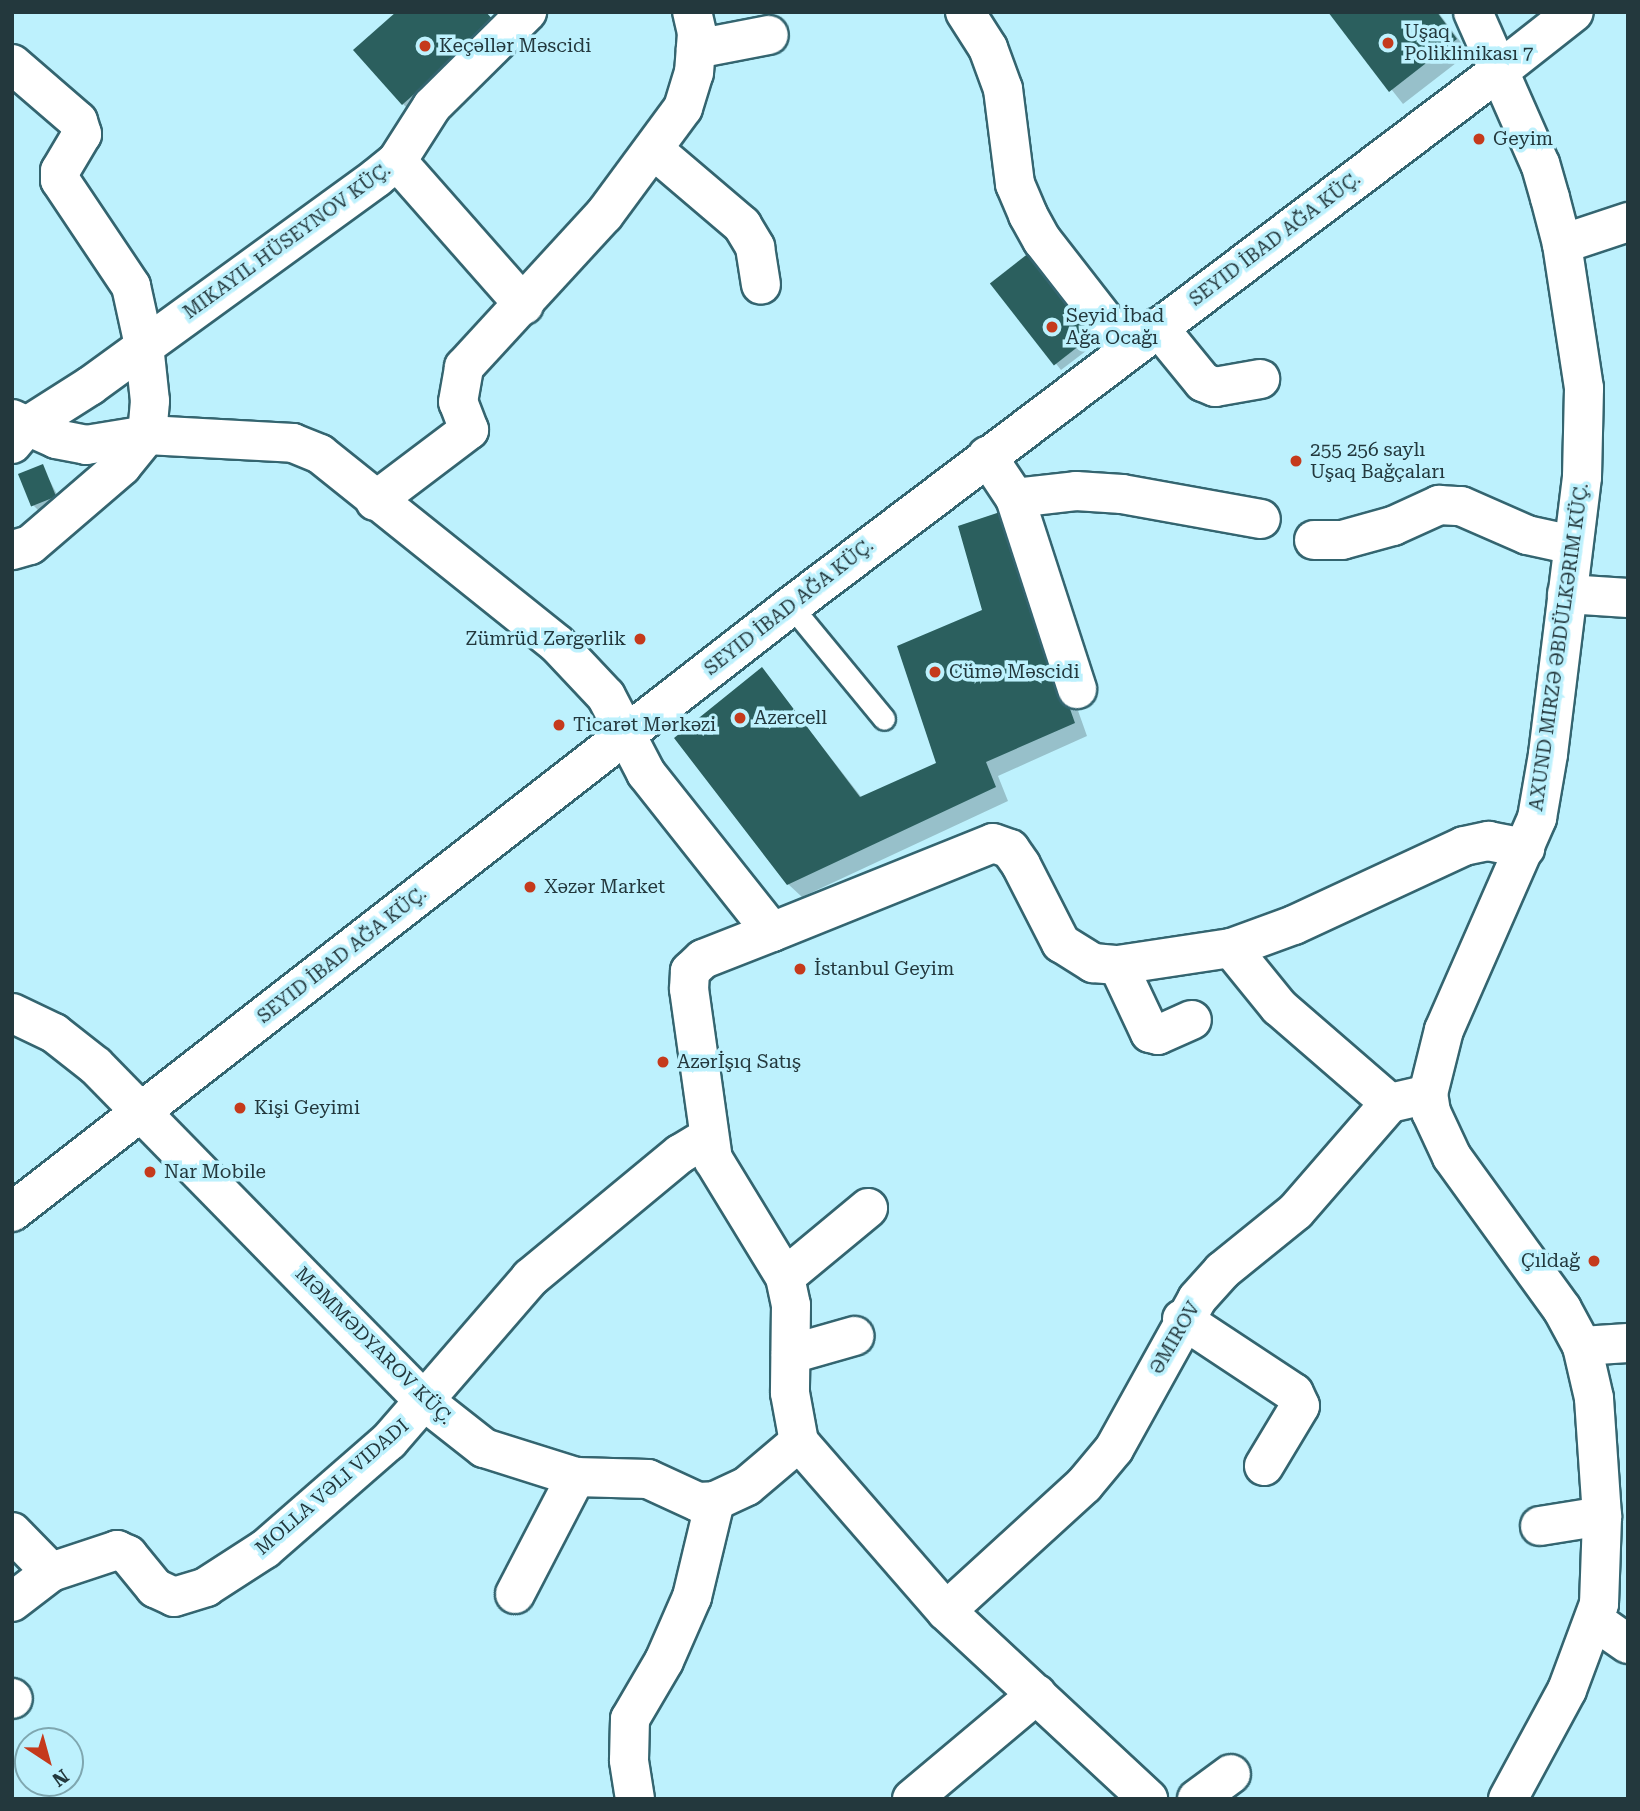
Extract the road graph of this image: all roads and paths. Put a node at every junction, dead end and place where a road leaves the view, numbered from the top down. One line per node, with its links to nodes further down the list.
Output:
1 (527, 12): 10 (street)
2 (965, 12): 17 (street)
3 (1473, 12): 8 (street, AXUND MIRZƏ ƏBDÜLKƏRIM KÜÇ.)
4 (1574, 12): 8 (street, SEYID İBAD AĞA KÜÇ.)
5 (694, 31): 6 (street); 9 (street)
6 (769, 35)
7 (12, 64): 16 (street)
8 (1499, 71): 12 (street, AXUND MIRZƏ ƏBDÜLKƏRIM KÜÇ.); 15 (street, SEYID İBAD AĞA KÜÇ.)
9 (654, 150): 13 (street); 14 (street)
10 (397, 162): 14 (street); 16 (street)
11 (1628, 222): 12 (street)
12 (1562, 244): 26 (street, AXUND MIRZƏ ƏBDÜLKƏRIM KÜÇ.)
13 (761, 285)
14 (524, 305): 23 (street)
15 (1158, 327): 17 (street, SEYID İBAD AĞA KÜÇ.); 18 (street)
16 (145, 345): 19 (street); 20 (street)
17 (1127, 349): 21 (street, SEYID İBAD AĞA KÜÇ.)
18 (1260, 379)
19 (17, 430): 20 (street)
20 (147, 435): 23 (street); 27 (street)
21 (987, 456): 22 (street); 30 (street, SEYID İBAD AĞA KÜÇ.)
22 (1015, 498): 24 (street); 31 (street)
23 (375, 501): 33 (street)
24 (1261, 519)
25 (1314, 540): 26 (street)
26 (1573, 545): 28 (street, AXUND MIRZƏ ƏBDÜLKƏRIM KÜÇ.)
27 (12, 550)
28 (1567, 594): 29 (street); 34 (street, AXUND MIRZƏ ƏBDÜLKƏRIM KÜÇ.)
29 (1628, 597)
30 (791, 606): 32 (lane); 33 (street, SEYID İBAD AĞA KÜÇ.)
31 (1077, 689)
32 (884, 719)
33 (624, 735): 35 (street); 42 (street, SEYID İBAD AĞA KÜÇ.)
34 (1525, 848): 36 (street); 40 (street, AXUND MIRZƏ ƏBDÜLKƏRIM KÜÇ.)
35 (772, 932): 37 (street); 43 (street)
36 (1231, 948): 37 (street); 41 (street)
37 (1118, 965): 39 (street)
38 (12, 1013): 42 (street, MƏMMƏDYAROV KÜÇ.)
39 (1192, 1020)
40 (1428, 1094): 41 (street); 50 (street)
41 (1390, 1103): 47 (street, ƏMIROV)
42 (143, 1110): 45 (street, SEYID İBAD AĞA KÜÇ.); 52 (street, MƏMMƏDYAROV KÜÇ.)
43 (707, 1138): 46 (street); 52 (street, MOLLA VƏLI VIDADI)
44 (868, 1208): 46 (street)
45 (12, 1212)
46 (785, 1277): 51 (street)
47 (1182, 1319): 54 (street); 64 (street, ƏMIROV)
48 (854, 1336): 51 (street)
49 (1628, 1343): 50 (street)
50 (1582, 1346): 57 (street)
51 (790, 1354): 53 (street)
52 (423, 1401): 55 (street, MƏMMƏDYAROV KÜÇ.); 60 (street, MOLLA VƏLI VIDADI)
53 (799, 1443): 56 (street); 64 (street)
54 (1264, 1466)
55 (576, 1477): 56 (street, MƏMMƏDYAROV KÜÇ.); 61 (street)
56 (715, 1500): 68 (street)
57 (1602, 1516): 58 (street); 63 (street)
58 (1540, 1526)
59 (12, 1532): 60 (street)
60 (51, 1572): 62 (street, MOLLA VƏLI VIDADI)
61 (515, 1594)
62 (12, 1602)
63 (1607, 1610): 65 (street); 72 (street)
64 (946, 1611): 66 (street)
65 (1628, 1643)
66 (1037, 1694): 69 (street); 70 (street)
67 (1231, 1774): 71 (street)
68 (635, 1799)
69 (912, 1799)
70 (1148, 1799)
71 (1197, 1799)
72 (1508, 1799)

